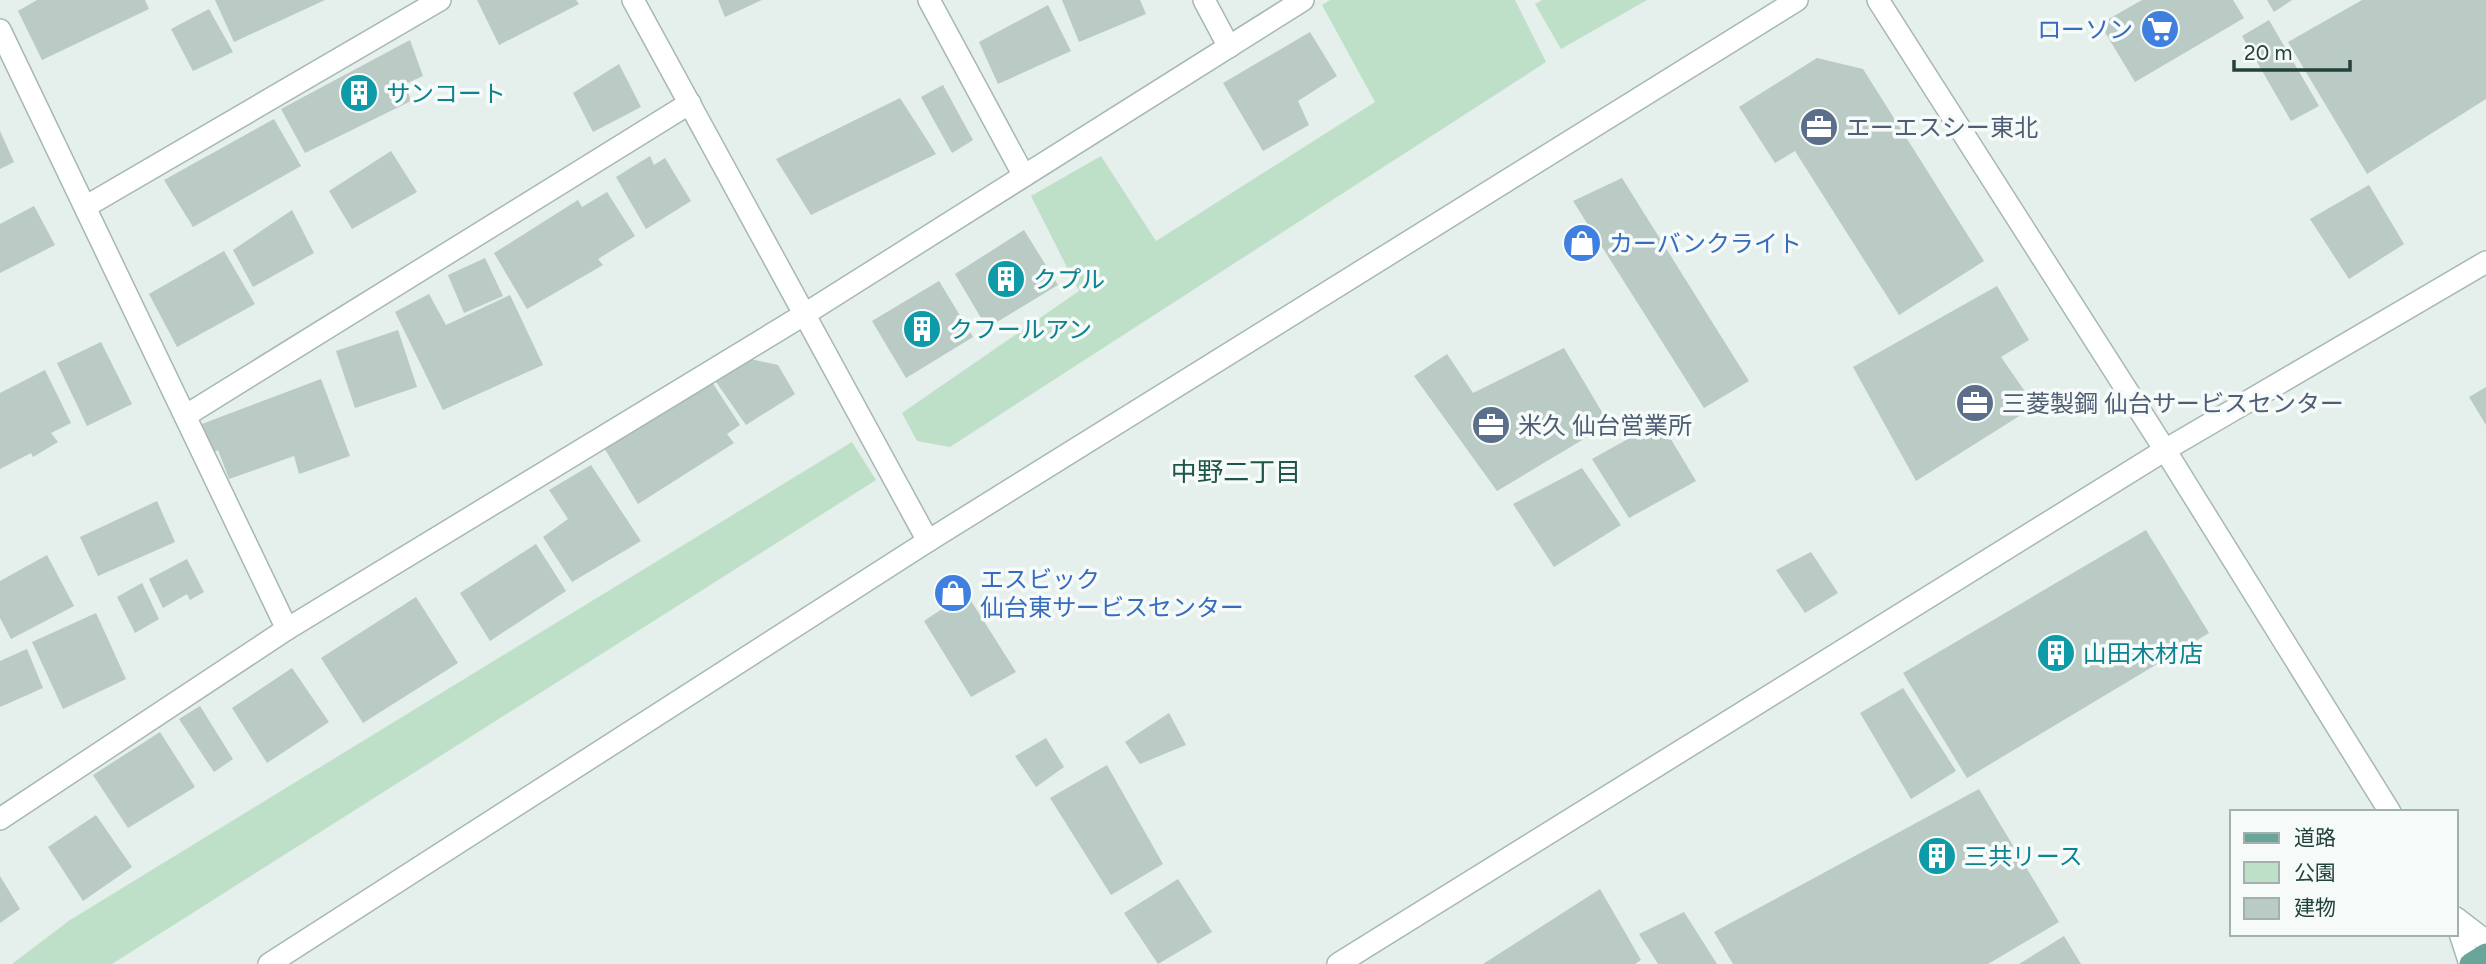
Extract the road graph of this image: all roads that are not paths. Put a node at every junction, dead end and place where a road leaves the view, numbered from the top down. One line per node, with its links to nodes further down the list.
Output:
1 (440, 0): 12 (street)
2 (633, 0): 10 (street)
3 (929, 0): 11 (street)
4 (1205, 0): 9 (street)
5 (1303, 0): 9 (street)
6 (1797, 0): 17 (street)
7 (1878, 0): 16 (street)
8 (0, 30): 12 (street)
9 (1229, 47): 11 (street)
10 (690, 103): 14 (street); 15 (street)
11 (1024, 176): 14 (street)
12 (85, 207): 15 (street)
13 (2486, 262): 16 (street)
14 (805, 314): 17 (street); 18 (street)
15 (185, 416): 18 (street)
16 (2165, 450): 19 (street); 26 (street)
17 (928, 541): 25 (street)
18 (286, 629): 20 (street)
19 (2389, 810)
20 (2, 813)
21 (2458, 920): 23 (street)
22 (2458, 925): 27 (street)
23 (2486, 941)
24 (2486, 954): 27 (main road)
25 (269, 964)
26 (1338, 964)
27 (2470, 964)

